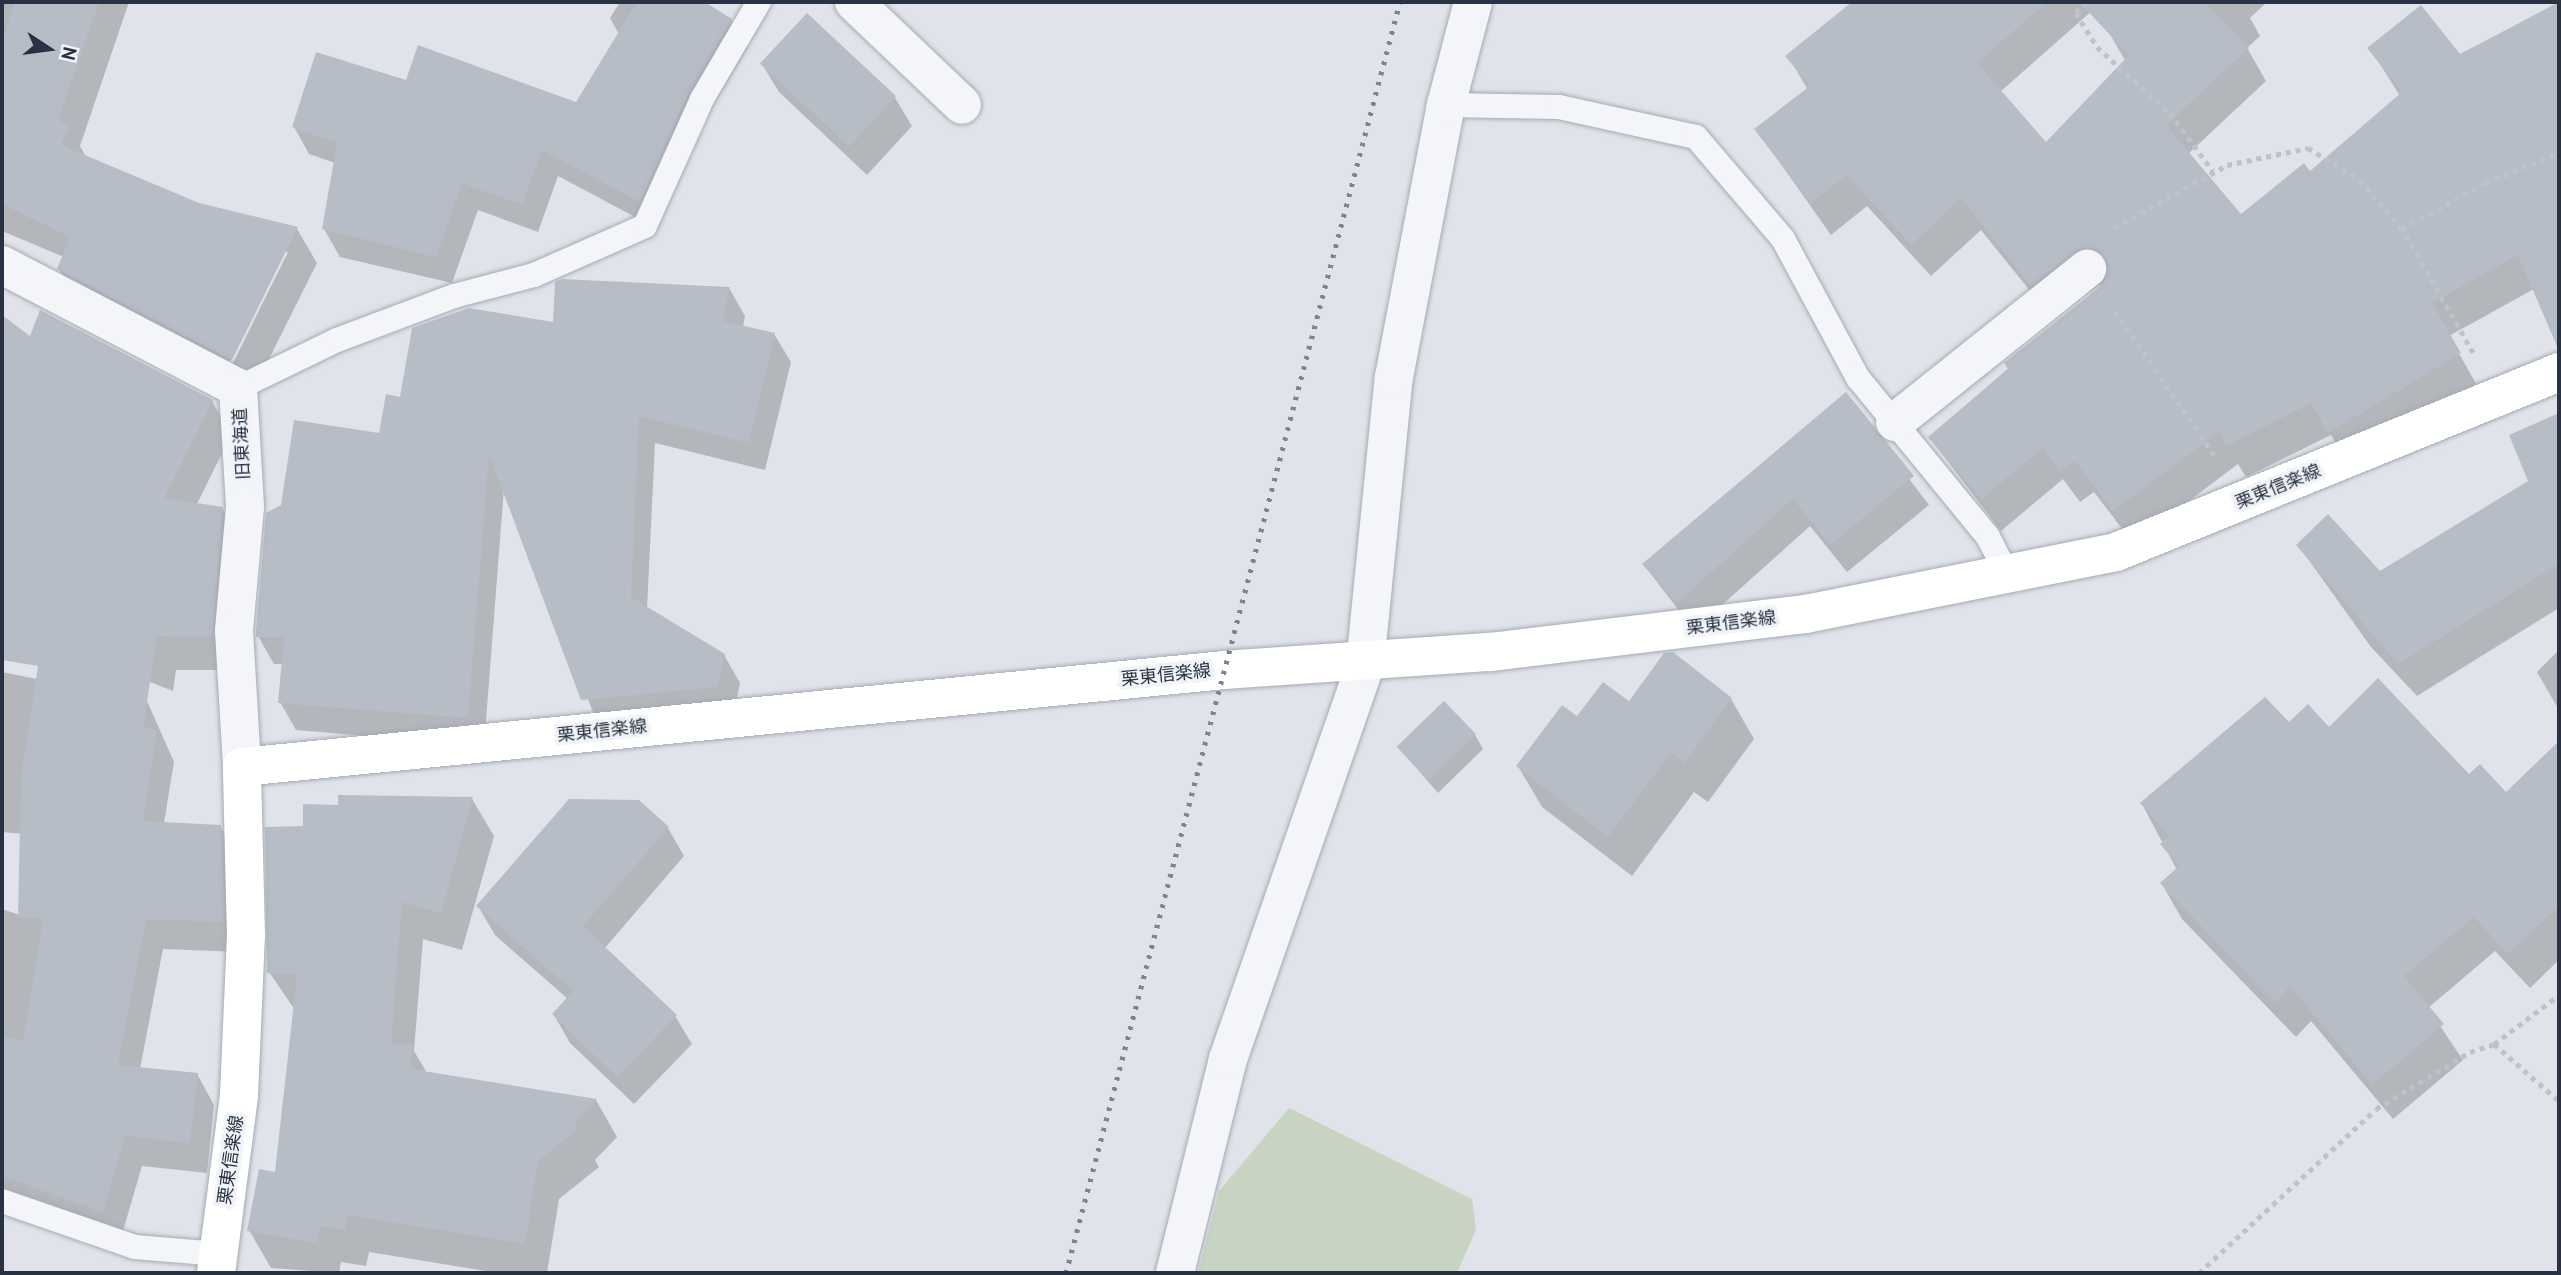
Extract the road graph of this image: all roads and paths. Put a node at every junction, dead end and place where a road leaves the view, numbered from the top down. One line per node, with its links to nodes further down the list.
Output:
1 (759, 2): 13 (lane)
2 (854, 2): 5 (street)
3 (1473, 2): 6 (street)
4 (2086, 2): 8 (path)
5 (962, 105)
6 (1446, 106): 15 (lane); 18 (street)
7 (2559, 153): 9 (path)
8 (2213, 171): 9 (path); 11 (path)
9 (2402, 229): 14 (path)
10 (2, 265): 13 (street, 旧東海道)
11 (2087, 269): 15 (street); 16 (path)
12 (2559, 372): 14 (main road, 栗東信楽線)
13 (238, 388): 19 (street, 旧東海道)
14 (2498, 397): 16 (main road, 栗東信楽線)
15 (1895, 422): 17 (lane)
16 (2240, 502): 17 (main road, 栗東信楽線)
17 (2007, 574): 18 (main road, 栗東信楽線)
18 (1365, 664): 19 (main road, 栗東信楽線); 25 (street)
19 (242, 766): 24 (main road, 栗東信楽線)
20 (2559, 995): 21 (path)
21 (2494, 1044): 22 (path); 26 (path)
22 (2559, 1101)
23 (2, 1201): 24 (lane)
24 (217, 1264)
25 (1175, 1273)
26 (2199, 1273)

